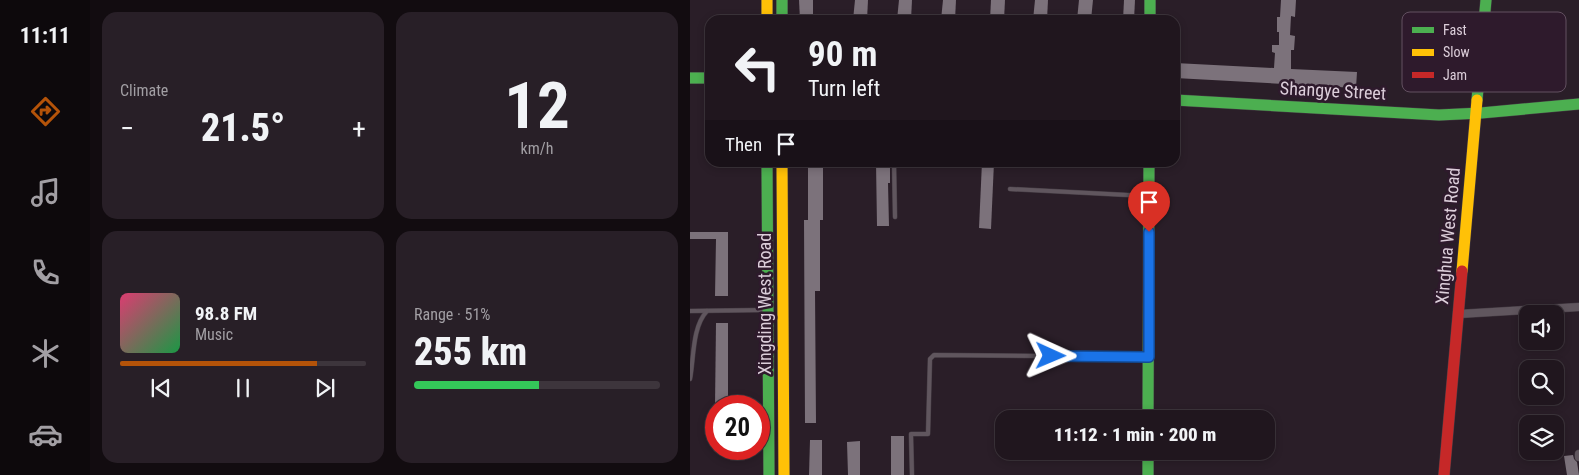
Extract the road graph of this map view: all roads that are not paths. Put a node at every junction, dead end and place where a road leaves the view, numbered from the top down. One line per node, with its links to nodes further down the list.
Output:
1 (767, 0): 4 (main road)
2 (782, 0): 5 (main road)
3 (1150, 0): 6 (main road)
4 (767, 15)
5 (782, 15)
6 (1150, 15)
7 (690, 78): 8 (main road)
8 (705, 78)
9 (1478, 92): 12 (main road, Xinghua West Road)
10 (1180, 100): 12 (main road, Shangye Street)
11 (1579, 104): 12 (main road, Shangye Street)
12 (1476, 113): 24 (main road, Xinghua West Road)
13 (767, 167): 21 (main road, Xingding West Road)
14 (782, 167): 30 (main road, Xingding West Road)
15 (894, 167): 19 (lane)
16 (1149, 167): 18 (main road)
17 (1010, 189): 18 (lane)
18 (1149, 196): 25 (main road)
19 (895, 217)
20 (1579, 307): 24 (street)
21 (768, 310): 23 (lane); 29 (main road, Xingding West Road)
22 (690, 311): 23 (lane)
23 (708, 311): 26 (lane)
24 (1459, 314): 33 (main road, Xinghua West Road)
25 (1149, 357): 27 (main road); 31 (lane)
26 (690, 379)
27 (1148, 410)
28 (1148, 460): 32 (main road)
29 (769, 475)
30 (784, 475)
31 (912, 475)
32 (1148, 475)
33 (1444, 475)

